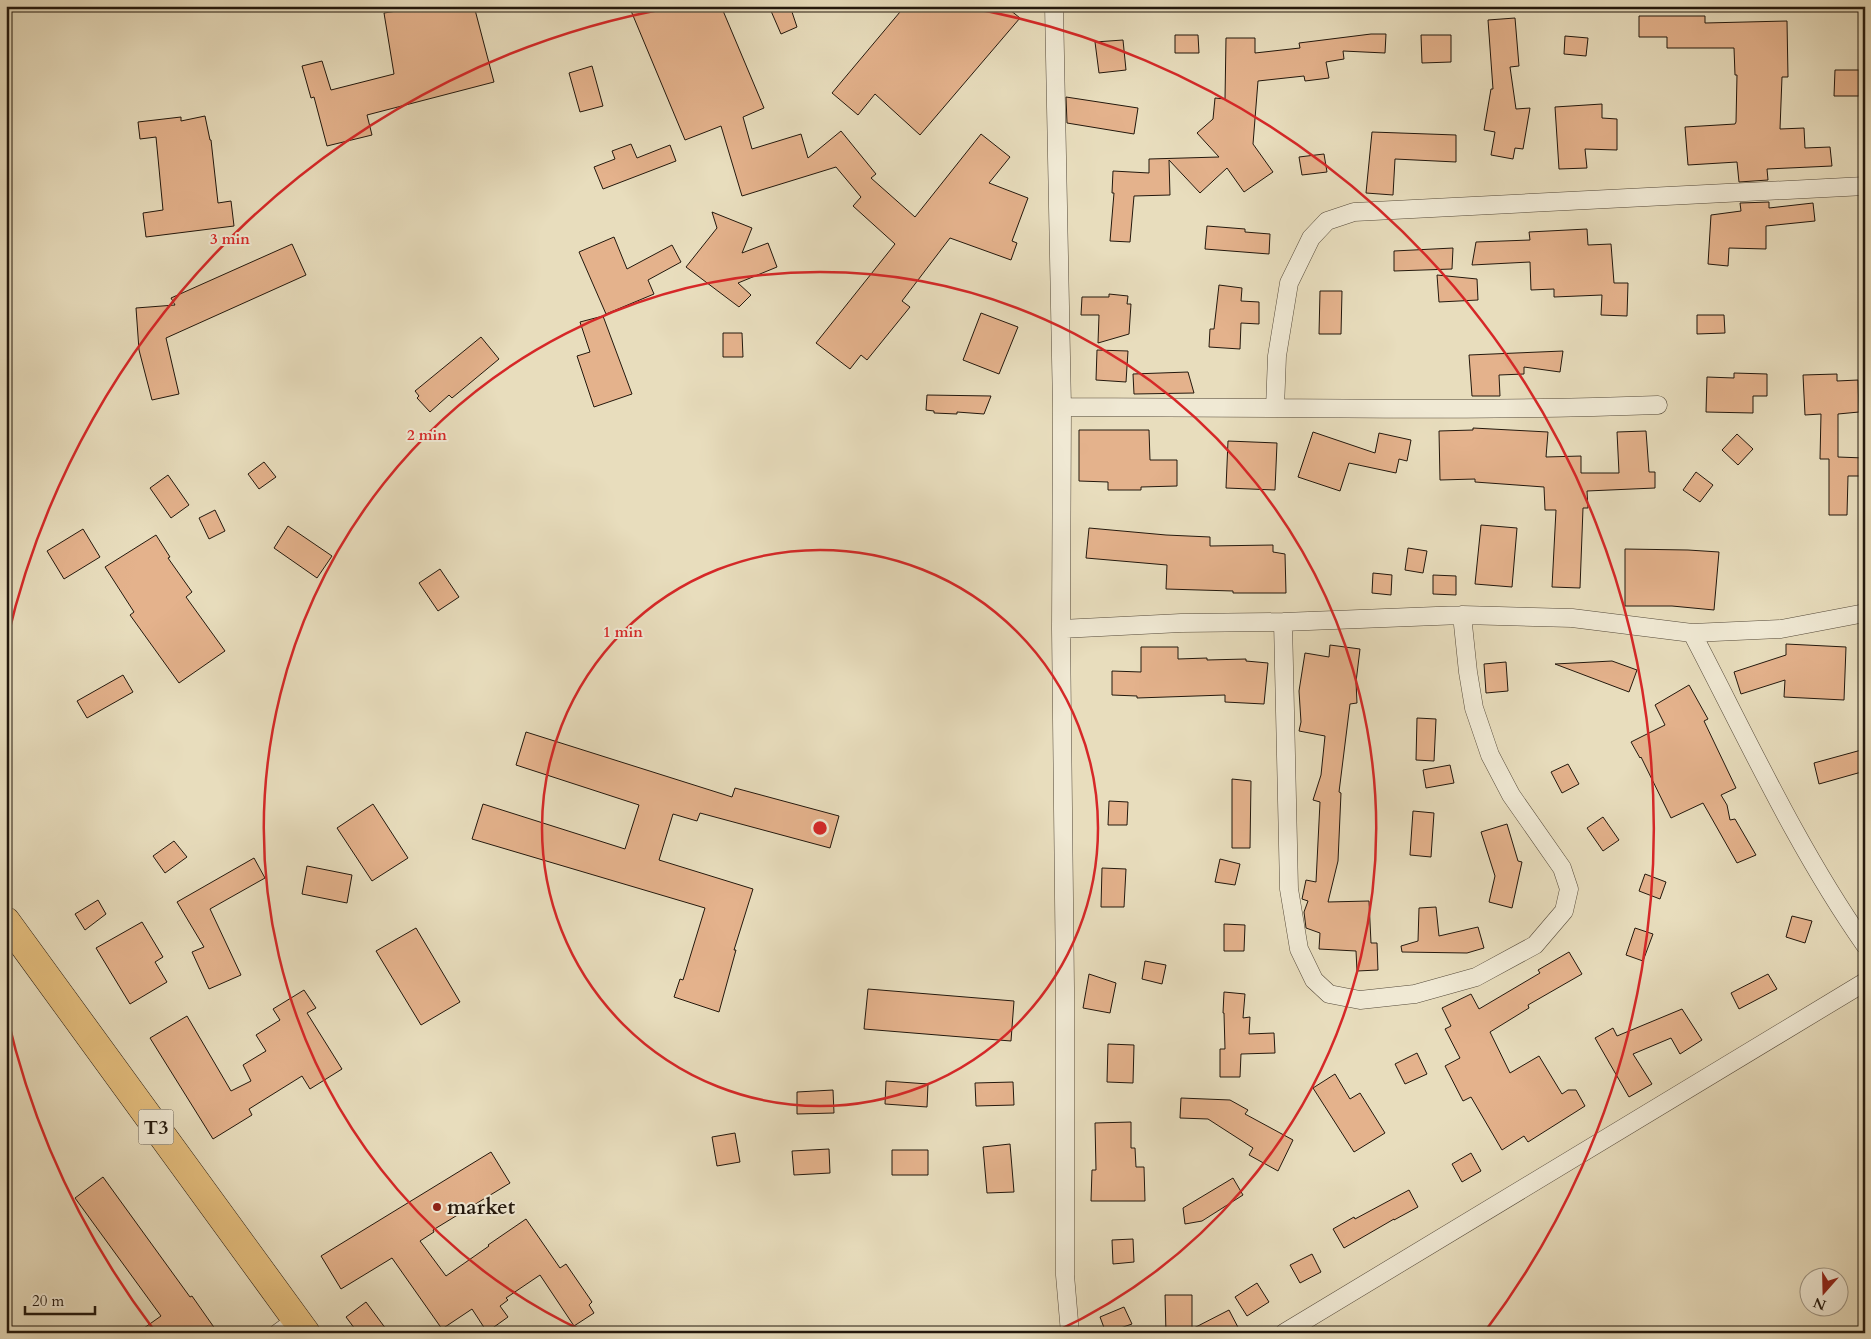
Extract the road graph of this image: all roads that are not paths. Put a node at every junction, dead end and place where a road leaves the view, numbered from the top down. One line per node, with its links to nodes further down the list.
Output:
1 (1054, 6): 4 (street)
2 (1865, 186): 5 (street)
3 (1658, 405): 5 (street)
4 (1062, 406): 5 (street); 9 (street)
5 (1275, 408)
6 (1462, 614): 8 (street); 8 (street); 10 (street)
7 (1865, 614): 10 (street)
8 (1283, 622): 9 (street)
9 (1061, 628): 15 (street)
10 (1692, 633): 12 (street)
11 (6, 921): 14 (highway, T3)
12 (1865, 945)
13 (1865, 982): 16 (street)
14 (293, 1329)
15 (1070, 1333)
16 (1284, 1333)

